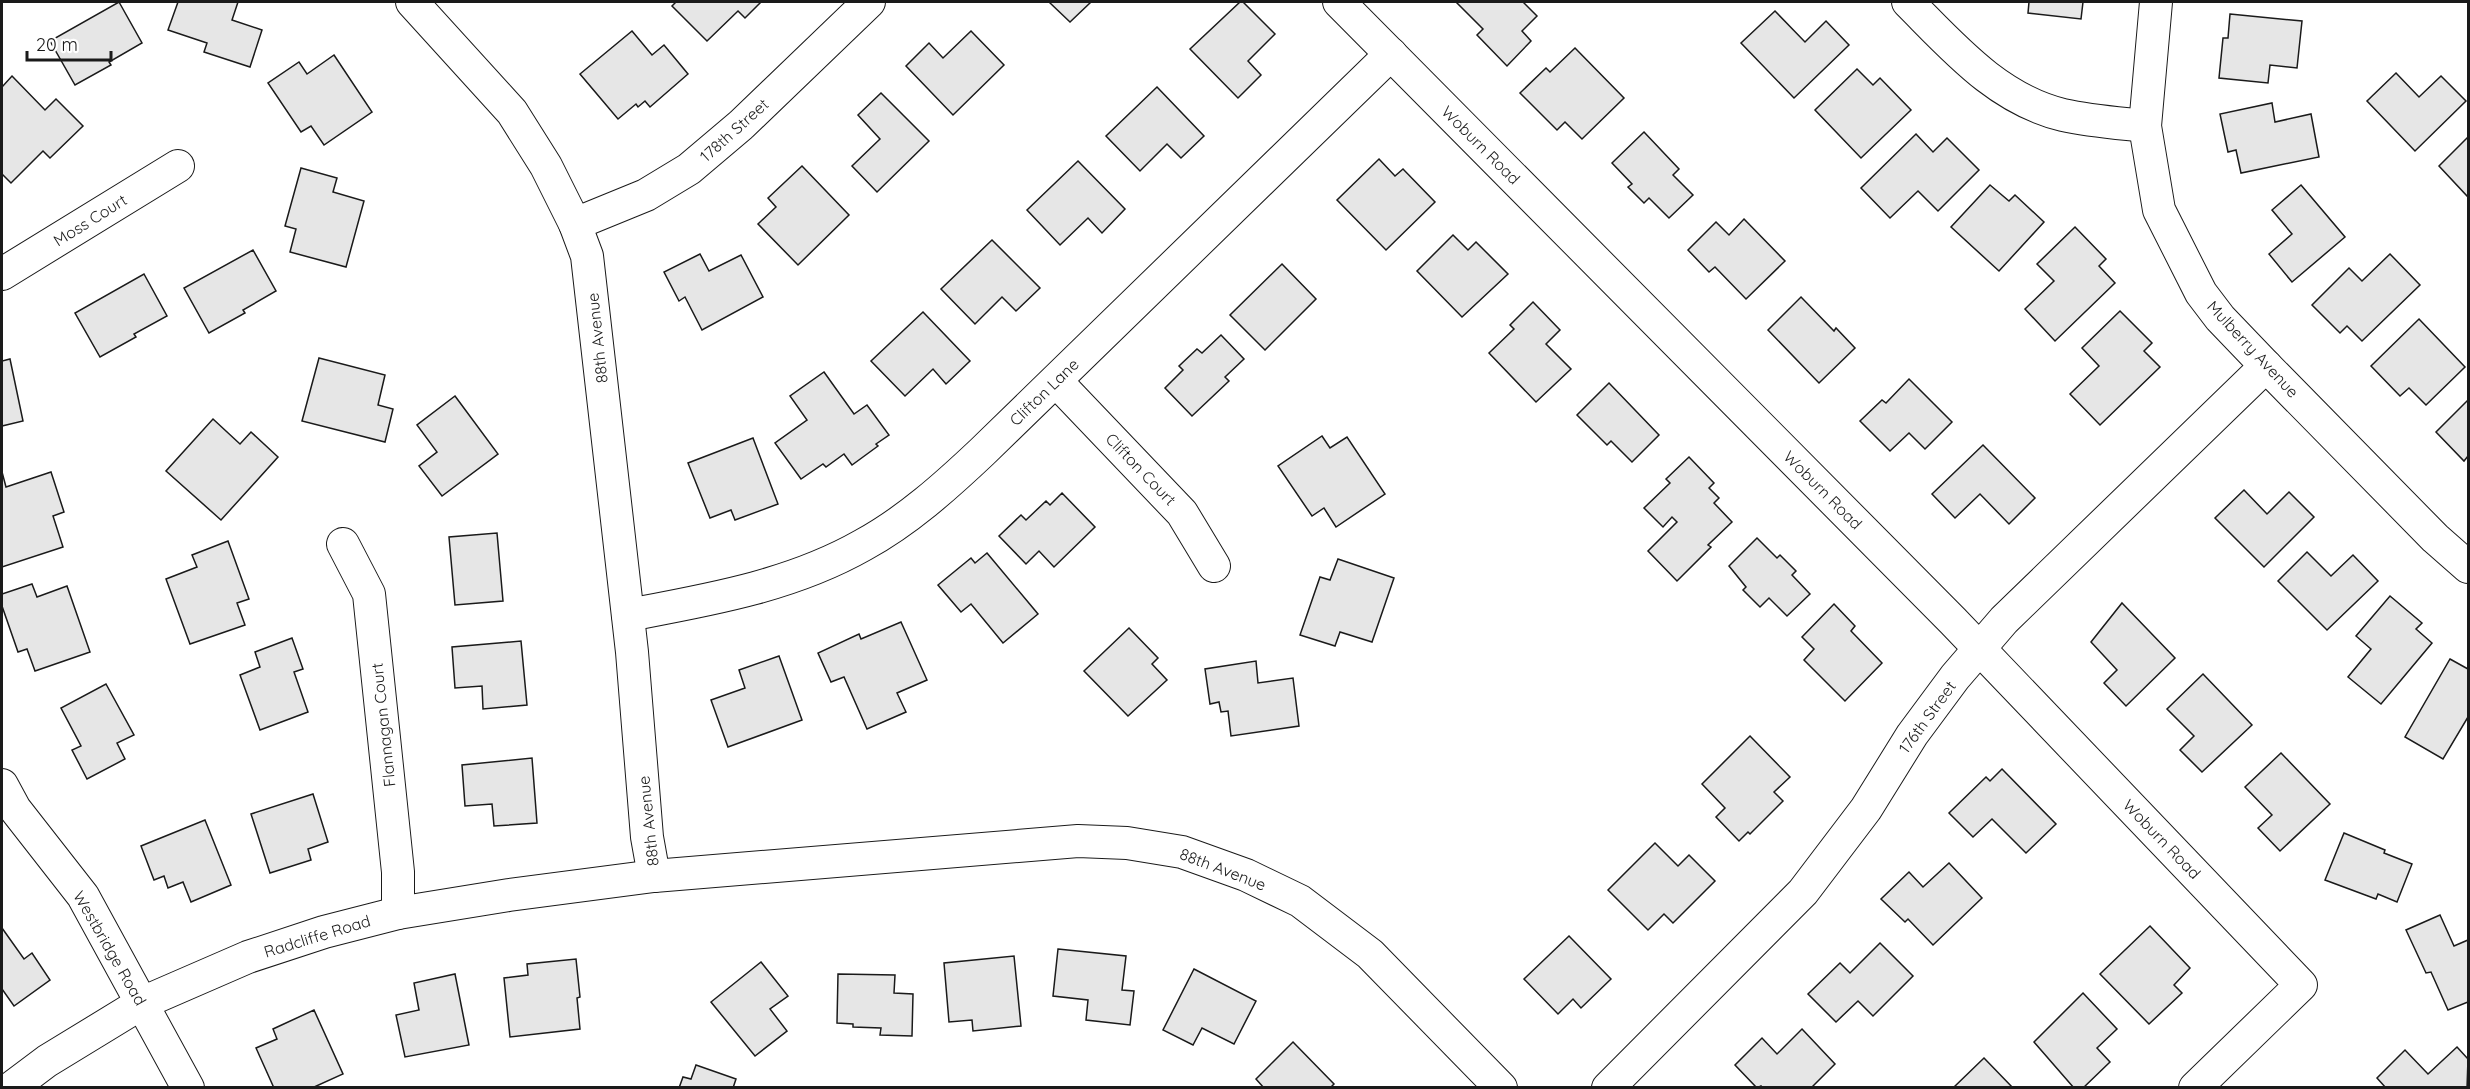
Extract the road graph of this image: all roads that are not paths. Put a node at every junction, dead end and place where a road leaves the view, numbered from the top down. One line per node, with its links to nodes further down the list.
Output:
1 (412, 2): 9 (street, 88th Avenue)
2 (869, 2): 9 (street, 178th Street)
3 (1339, 2): 6 (street, Woburn Road)
4 (1908, 2): 7 (street)
5 (2156, 2): 7 (street, Mulberry Avenue)
6 (1391, 54): 12 (street, Clifton Lane); 17 (street, Woburn Road)
7 (2145, 126): 11 (street, Mulberry Avenue)
8 (178, 166): 10 (street, Moss Court)
9 (575, 224): 16 (street, 88th Avenue)
10 (2, 274)
11 (2266, 366): 15 (street, Mulberry Avenue); 17 (street, 176th Street)
12 (1056, 381): 14 (street, Clifton Court); 16 (street, Clifton Lane)
13 (343, 544): 20 (street, Flannagan Court)
14 (1214, 566)
15 (2469, 567)
16 (628, 615): 19 (street, 88th Avenue)
17 (1978, 649): 25 (street, 176th Street); 26 (street, Woburn Road)
18 (2, 785): 21 (street, Westbridge Road)
19 (654, 876): 20 (street, Radcliffe Road); 24 (street, 88th Avenue)
20 (398, 913): 21 (street, Radcliffe Road)
21 (142, 1003): 22 (street, Radcliffe Road); 23 (street, Westbridge Road)
22 (11, 1088)
23 (188, 1088)
24 (1501, 1088)
25 (1608, 1088)
26 (2195, 1088)

